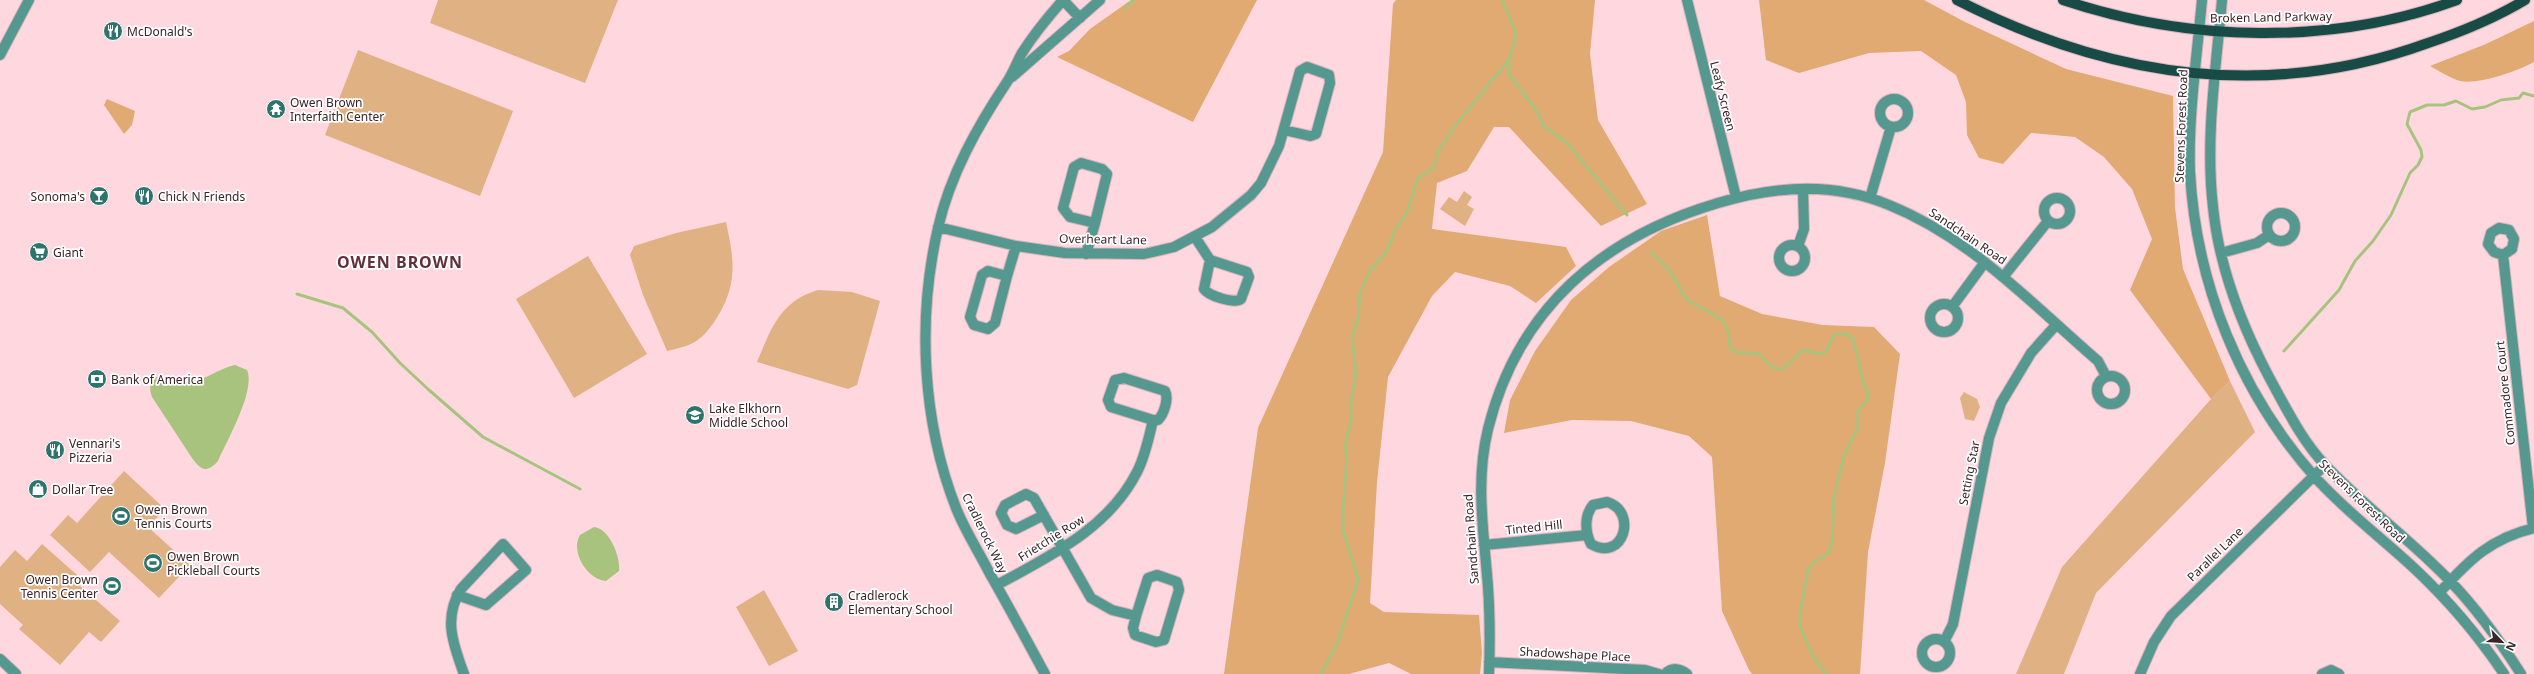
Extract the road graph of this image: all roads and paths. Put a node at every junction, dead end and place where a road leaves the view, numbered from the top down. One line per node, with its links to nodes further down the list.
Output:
1 (29, 0): 14 (street)
2 (1063, 0): 11 (street); 17 (street)
3 (1100, 0): 11 (street)
4 (1687, 0): 21 (street, Leafy Screen)
5 (1957, 0): 15 (main road)
6 (2063, 0): 12 (main road, Broken Land Parkway)
7 (2202, 0): 12 (street, Stevens Forest Road)
8 (2222, 0): 13 (street, Stevens Forest Road)
9 (2457, 0): 13 (main road, Broken Land Parkway)
10 (2524, 0): 16 (main road)
11 (1080, 18): 17 (street)
12 (2199, 31): 13 (main road, Broken Land Parkway); 15 (street, Stevens Forest Road)
13 (2219, 32): 16 (street, Stevens Forest Road)
14 (0, 55)
15 (2195, 75): 16 (main road); 42 (street, Stevens Forest Road)
16 (2216, 76): 30 (street, Stevens Forest Road)
17 (1008, 81): 25 (street, Cradlerock Way)
18 (1891, 127): 22 (street)
19 (1284, 130): 19 (street, Overheart Lane); 27 (street, Overheart Lane)
20 (1803, 189): 21 (street, Sandchain Road); 22 (street, Sandchain Road); 29 (street)
21 (1736, 197): 46 (street, Sandchain Road)
22 (1870, 198): 34 (street, Sandchain Road)
23 (2048, 221): 36 (street)
24 (1095, 223): 24 (street); 31 (street)
25 (938, 227): 28 (street, Overheart Lane); 49 (street, Cradlerock Way)
26 (2270, 236): 30 (street)
27 (1195, 237): 31 (street, Overheart Lane); 33 (street)
28 (1016, 246): 31 (street, Overheart Lane); 35 (street)
29 (1798, 246)
30 (2221, 253): 41 (street, Stevens Forest Road)
31 (1086, 254)
32 (2503, 254): 44 (street, Commadore Court)
33 (1210, 260): 33 (street)
34 (1985, 262): 36 (street, Sandchain Road); 37 (street)
35 (1007, 276): 35 (street)
36 (2004, 276): 38 (street, Sandchain Road)
37 (1952, 307)
38 (2056, 325): 39 (street, Sandchain Road); 53 (street, Setting Star)
39 (2106, 376)
40 (1153, 420): 40 (street, Frietchie Row); 47 (street, Frietchie Row)
41 (2325, 465): 42 (street, Parallel Lane); 48 (street, Stevens Forest Road)
42 (2314, 476): 50 (street, Stevens Forest Road); 63 (street, Parallel Lane)
43 (1044, 515): 47 (street)
44 (2534, 528): 48 (street)
45 (1587, 535): 45 (street); 46 (street, Tinted Hill)
46 (1484, 545): 55 (street, Sandchain Road)
47 (1062, 548): 49 (street, Frietchie Row); 52 (street)
48 (2450, 581): 50 (street); 67 (street, Stevens Forest Road)
49 (997, 585): 58 (street, Cradlerock Way)
50 (2440, 592): 66 (street, Stevens Forest Road)
51 (457, 595): 51 (street); 57 (street)
52 (1136, 616): 52 (street)
53 (1944, 642)
54 (0, 659): 56 (street)
55 (1489, 662): 59 (street, Sandchain Road); 60 (street, Shadowshape Place)
56 (16, 674)
57 (464, 674)
58 (1046, 674)
59 (1489, 674)
60 (1659, 674)
61 (1665, 674): 62 (street)
62 (1687, 674)
63 (2140, 674)
64 (2322, 674): 65 (street)
65 (2339, 674)
66 (2504, 674)
67 (2522, 674)

